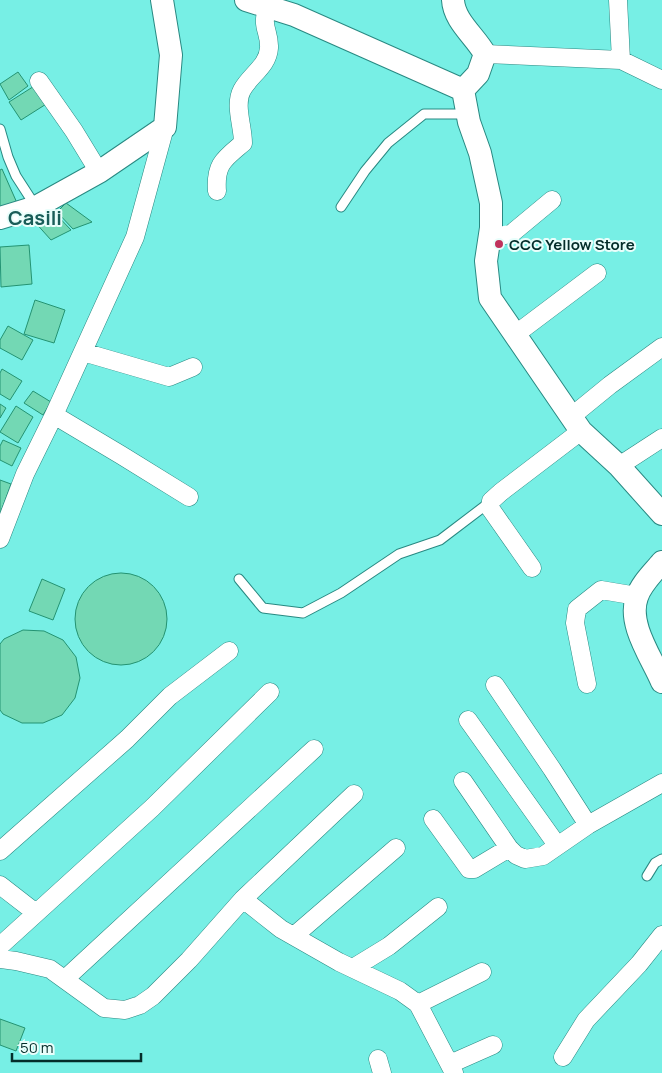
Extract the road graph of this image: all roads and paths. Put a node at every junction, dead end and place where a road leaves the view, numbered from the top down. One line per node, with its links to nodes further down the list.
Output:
1 (162, 0): 12 (street)
2 (246, 0): 5 (street)
3 (453, 0): 6 (street)
4 (618, 0): 7 (street)
5 (279, 6): 10 (street); 15 (street)
6 (485, 54): 7 (street); 10 (street)
7 (622, 60): 8 (street)
8 (662, 80)
9 (39, 81): 14 (street)
10 (463, 90): 11 (street)
11 (468, 114): 18 (lane); 20 (street)
12 (165, 127): 14 (street); 24 (street)
13 (0, 129): 17 (lane)
14 (99, 172): 17 (street)
15 (217, 191)
16 (552, 200): 20 (street)
17 (36, 207): 19 (street)
18 (340, 207)
19 (0, 218)
20 (490, 234): 22 (street)
21 (597, 273): 22 (street)
22 (516, 334): 27 (street)
23 (662, 348): 27 (street)
24 (82, 352): 25 (street); 26 (street)
25 (193, 367)
26 (54, 415): 30 (street); 33 (street)
27 (577, 424): 29 (street); 31 (street)
28 (662, 438): 29 (street)
29 (619, 466): 32 (street)
30 (189, 497)
31 (491, 501): 35 (street); 36 (lane)
32 (662, 514)
33 (0, 539)
34 (662, 562): 37 (street)
35 (532, 568)
36 (239, 579)
37 (637, 596): 39 (street); 40 (street)
38 (229, 651): 53 (street)
39 (662, 682)
40 (587, 684)
41 (494, 685): 49 (street)
42 (270, 692): 59 (street)
43 (468, 720): 50 (street)
44 (314, 749): 66 (street)
45 (463, 781): 52 (street)
46 (662, 783): 49 (street)
47 (354, 794): 57 (street)
48 (433, 819): 52 (street)
49 (588, 825): 50 (street)
50 (557, 845): 52 (street)
51 (396, 848): 60 (street)
52 (509, 848)
53 (0, 851)
54 (662, 859): 55 (lane)
55 (647, 876)
56 (0, 885): 59 (street)
57 (243, 900): 60 (street); 66 (street)
58 (438, 907): 64 (street)
59 (36, 913): 62 (street)
60 (295, 935): 64 (street)
61 (662, 936): 69 (street)
62 (0, 946)
63 (0, 959): 66 (street)
64 (353, 968): 67 (street)
65 (482, 972): 67 (street)
66 (65, 979)
67 (418, 1004): 70 (street)
68 (493, 1045): 70 (street)
69 (563, 1057)
70 (452, 1068)

